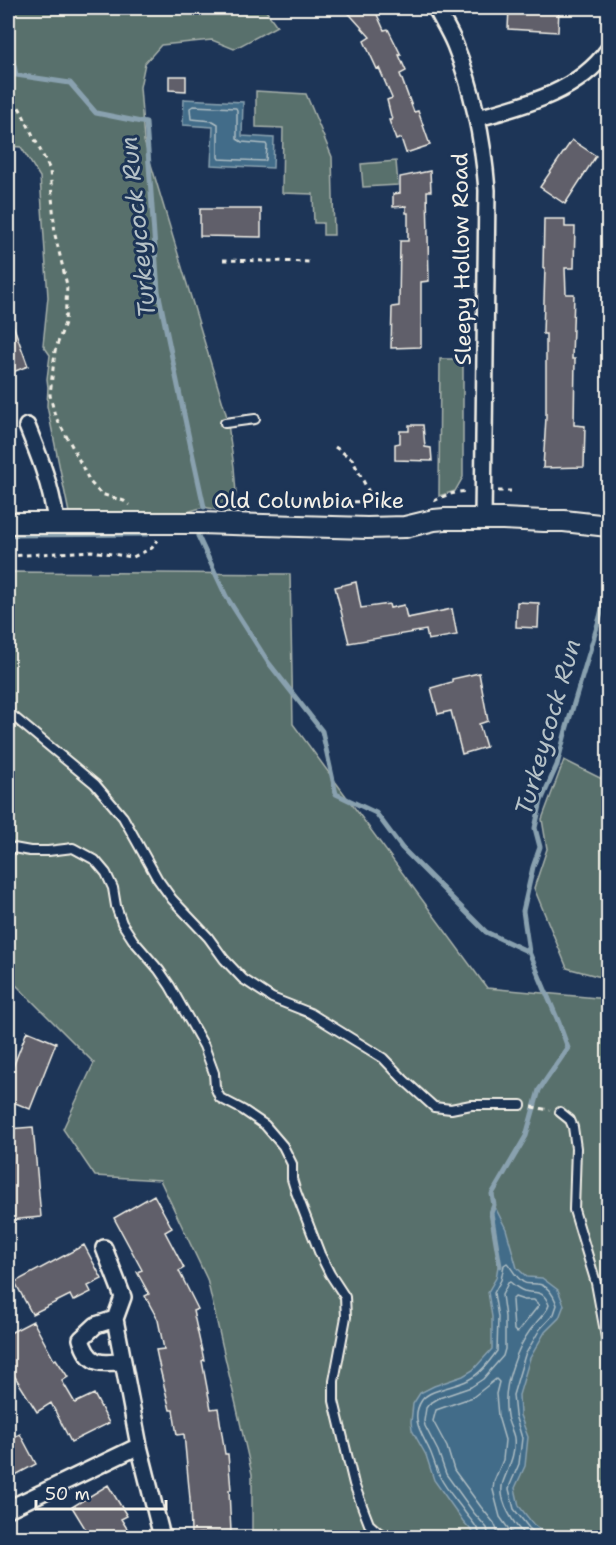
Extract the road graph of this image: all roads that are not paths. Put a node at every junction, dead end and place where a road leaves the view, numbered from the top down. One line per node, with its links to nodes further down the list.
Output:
1 (436, 8): 3 (street, Sleepy Hollow Road)
2 (609, 50): 3 (street)
3 (478, 118): 7 (street, Sleepy Hollow Road)
4 (255, 418): 5 (lane)
5 (225, 423)
6 (27, 426): 9 (street)
7 (483, 519): 9 (street, Old Columbia Pike); 10 (street, Old Columbia Pike)
8 (8, 523): 9 (street, Old Columbia Pike)
9 (56, 523)
10 (609, 526)
11 (8, 712): 14 (lane)
12 (8, 838): 13 (lane)
13 (10, 847): 23 (lane)
14 (521, 1105)
15 (560, 1112): 18 (lane)
16 (104, 1248): 17 (street)
17 (115, 1319): 19 (street); 19 (street)
18 (609, 1348)
19 (123, 1361): 20 (street)
20 (139, 1446): 21 (street); 22 (street)
21 (8, 1509)
22 (164, 1538)
23 (389, 1538)

